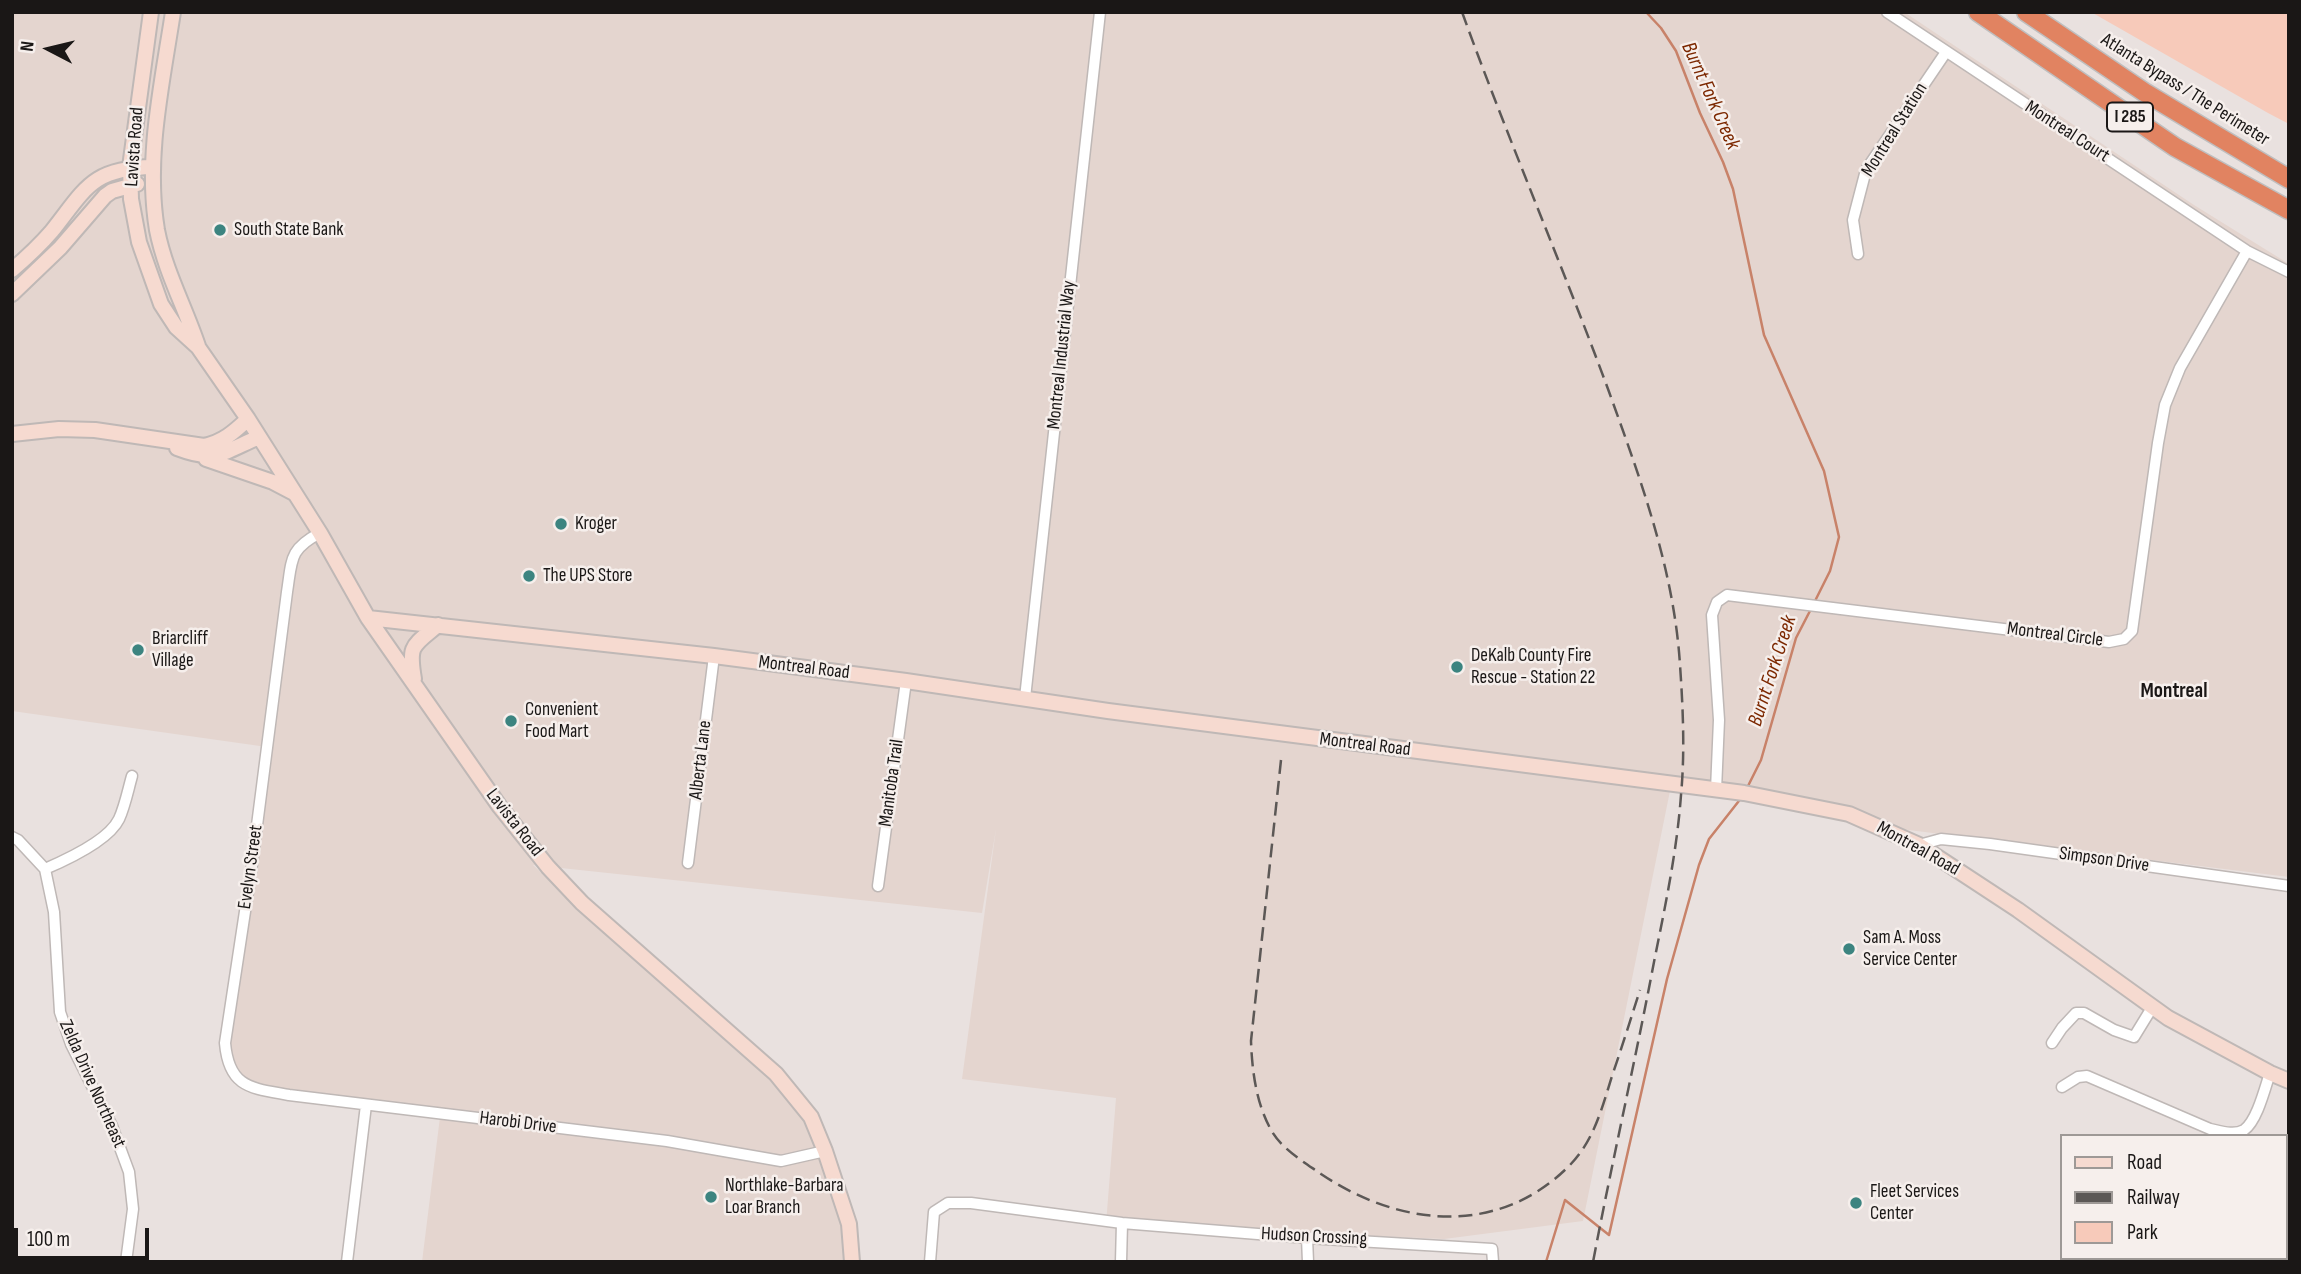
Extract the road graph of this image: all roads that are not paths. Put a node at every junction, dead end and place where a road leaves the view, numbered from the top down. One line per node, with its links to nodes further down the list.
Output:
1 (151, 12): 9 (street, Lavista Road)
2 (173, 12): 10 (street, Lavista Road)
3 (1100, 12): 36 (street, Montreal Industrial Way)
4 (1887, 12): 7 (street, Montreal Court)
5 (1978, 12): 16 (highway, I 285)
6 (2026, 12): 8 (highway, Atlanta Bypass / The Perimeter / I 285)
7 (1946, 52): 18 (street, Montreal Court); 19 (street, Montreal Station)
8 (2227, 141): 11 (highway); 12 (highway, Atlanta Bypass / The Perimeter / I 285)
9 (130, 167): 10 (street); 14 (street, Lavista Road); 20 (street)
10 (153, 167): 13 (street, Lavista Road)
11 (2289, 167)
12 (2289, 178)
13 (152, 183): 14 (street); 23 (street, Lavista Road)
14 (131, 185): 15 (street); 17 (street, Lavista Road)
15 (97, 203): 17 (street); 22 (street)
16 (2289, 210)
17 (134, 220): 23 (street, Lavista Road)
18 (2247, 251): 21 (street); 38 (street, Montreal Circle)
19 (1858, 254)
20 (12, 270)
21 (2289, 272)
22 (12, 294)
23 (198, 347): 24 (street, Lavista Road)
24 (248, 419): 26 (street); 27 (street, Lavista Road)
25 (12, 434): 26 (street)
26 (149, 437): 28 (street)
27 (258, 437): 28 (street); 29 (street, Lavista Road)
28 (198, 456): 29 (street)
29 (296, 494): 30 (street, Lavista Road)
30 (320, 533): 31 (street, Lavista Road); 50 (street, Evelyn Street)
31 (368, 618): 32 (street, Montreal Road); 35 (street, Lavista Road)
32 (438, 625): 33 (street, Montreal Road); 35 (street)
33 (714, 656): 34 (street, Montreal Road); 41 (street, Alberta Lane)
34 (906, 681): 36 (street, Montreal Road); 43 (street, Manitoba Trail)
35 (415, 684): 51 (street, Lavista Road)
36 (1025, 698): 38 (street, Montreal Road)
37 (132, 776): 42 (street)
38 (1716, 790): 40 (street, Montreal Road)
39 (12, 837): 42 (street)
40 (1919, 845): 44 (street, Simpson Drive); 45 (street, Montreal Road)
41 (688, 863)
42 (45, 869): 54 (street, Zelda Drive Northeast)
43 (878, 886)
44 (2289, 886)
45 (2153, 1006): 46 (street); 47 (street, Montreal Road)
46 (2052, 1043)
47 (2270, 1073): 48 (street, Montreal Road); 49 (street)
48 (2289, 1081)
49 (2062, 1087)
50 (366, 1105): 51 (street, Harobi Drive); 55 (street)
51 (825, 1151): 56 (street, Lavista Road)
52 (1122, 1223): 53 (street, Hudson Crossing); 57 (street, Hudson Crossing); 58 (street)
53 (1307, 1238): 59 (street); 60 (street, Hudson Crossing)
54 (126, 1262)
55 (347, 1262)
56 (852, 1262)
57 (930, 1262)
58 (1121, 1262)
59 (1308, 1262)
60 (1493, 1262)

